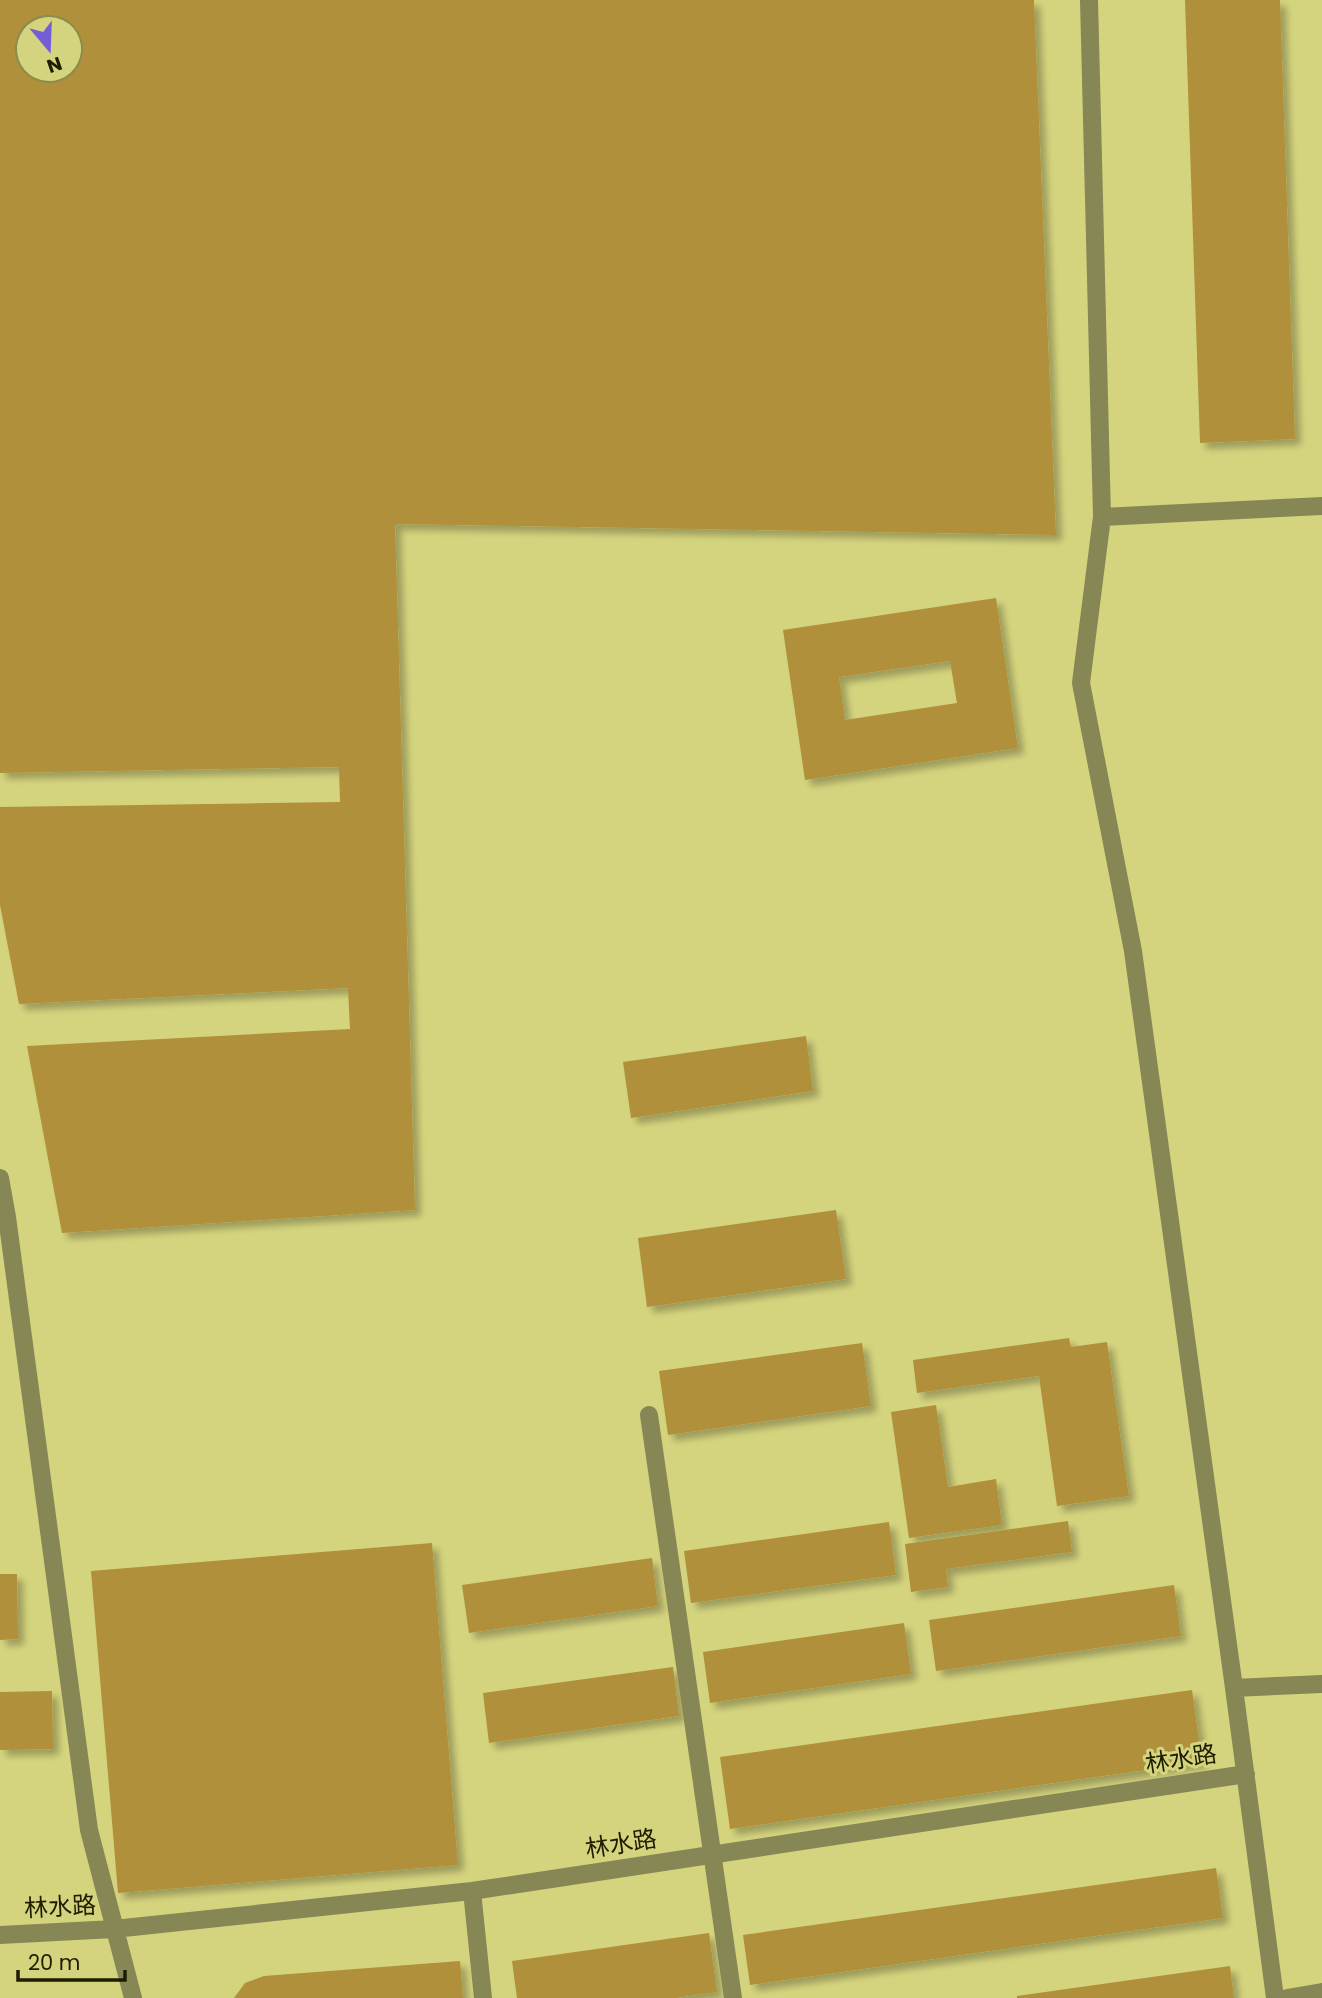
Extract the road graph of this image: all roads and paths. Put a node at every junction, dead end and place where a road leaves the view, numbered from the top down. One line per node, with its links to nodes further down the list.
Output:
1 (1089, 0): 3 (street)
2 (1322, 506): 3 (street)
3 (1102, 517): 7 (street)
4 (0, 1178): 11 (street)
5 (649, 1415): 9 (street)
6 (1322, 1684): 7 (street)
7 (1234, 1688): 8 (street)
8 (1246, 1774): 9 (street, 林水路); 17 (street)
9 (712, 1855): 10 (street, 林水路); 16 (street)
10 (472, 1891): 11 (street, 林水路); 15 (street)
11 (114, 1929): 12 (street, 林水路); 14 (street)
12 (0, 1935)
13 (1322, 1992): 18 (street)
14 (133, 1998)
15 (483, 1998)
16 (733, 1998)
17 (1275, 1998)
18 (1287, 1998)

